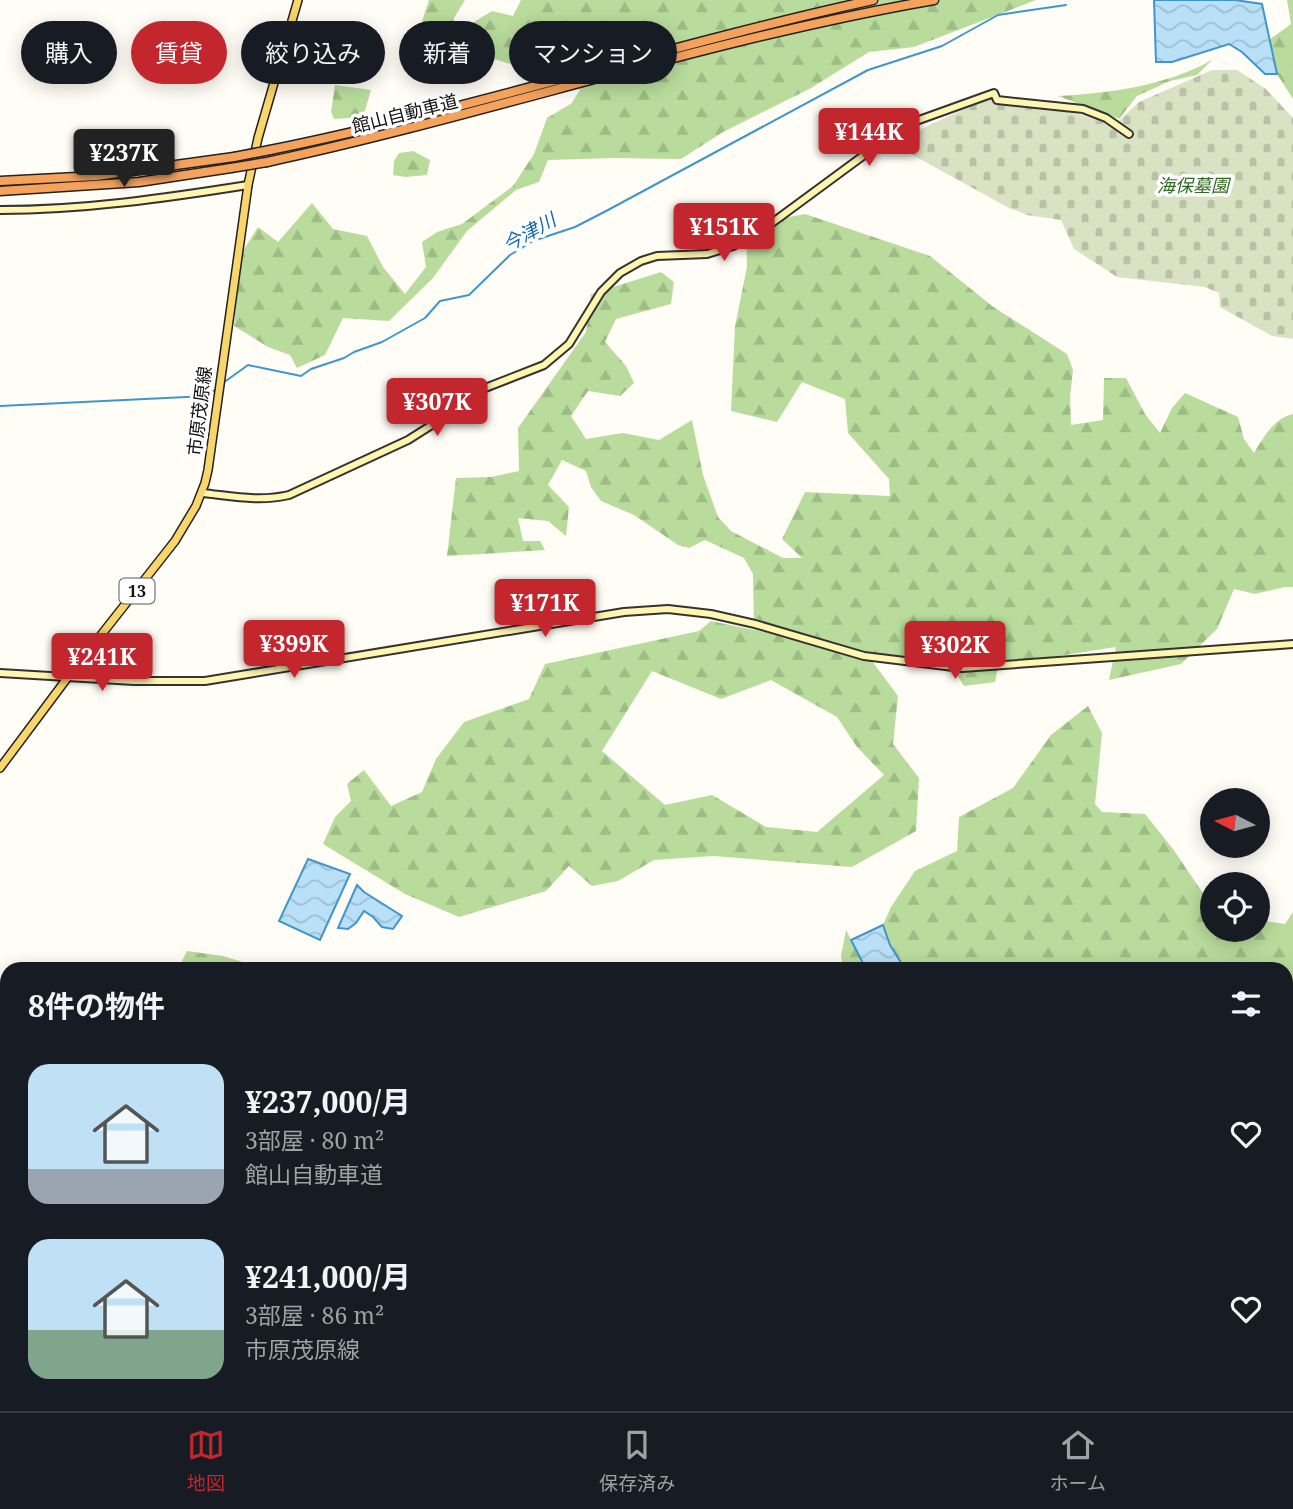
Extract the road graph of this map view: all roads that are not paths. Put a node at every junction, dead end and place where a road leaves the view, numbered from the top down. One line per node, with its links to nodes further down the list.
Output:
1 (298, 0): 6 (main road, 市原茂原線 / 13)
2 (873, 0): 5 (highway, 館山自動車道, bridge)
3 (934, 0): 7 (highway, 館山自動車道, bridge)
4 (1129, 134): 9 (street)
5 (0, 181)
6 (248, 185): 8 (street); 9 (main road, 市原茂原線 / 13)
7 (0, 191)
8 (0, 210)
9 (202, 493): 12 (main road, 市原茂原線 / 13)
10 (1293, 644): 12 (street)
11 (0, 673): 12 (street)
12 (68, 677): 13 (main road, 市原茂原線 / 13)
13 (0, 768)

